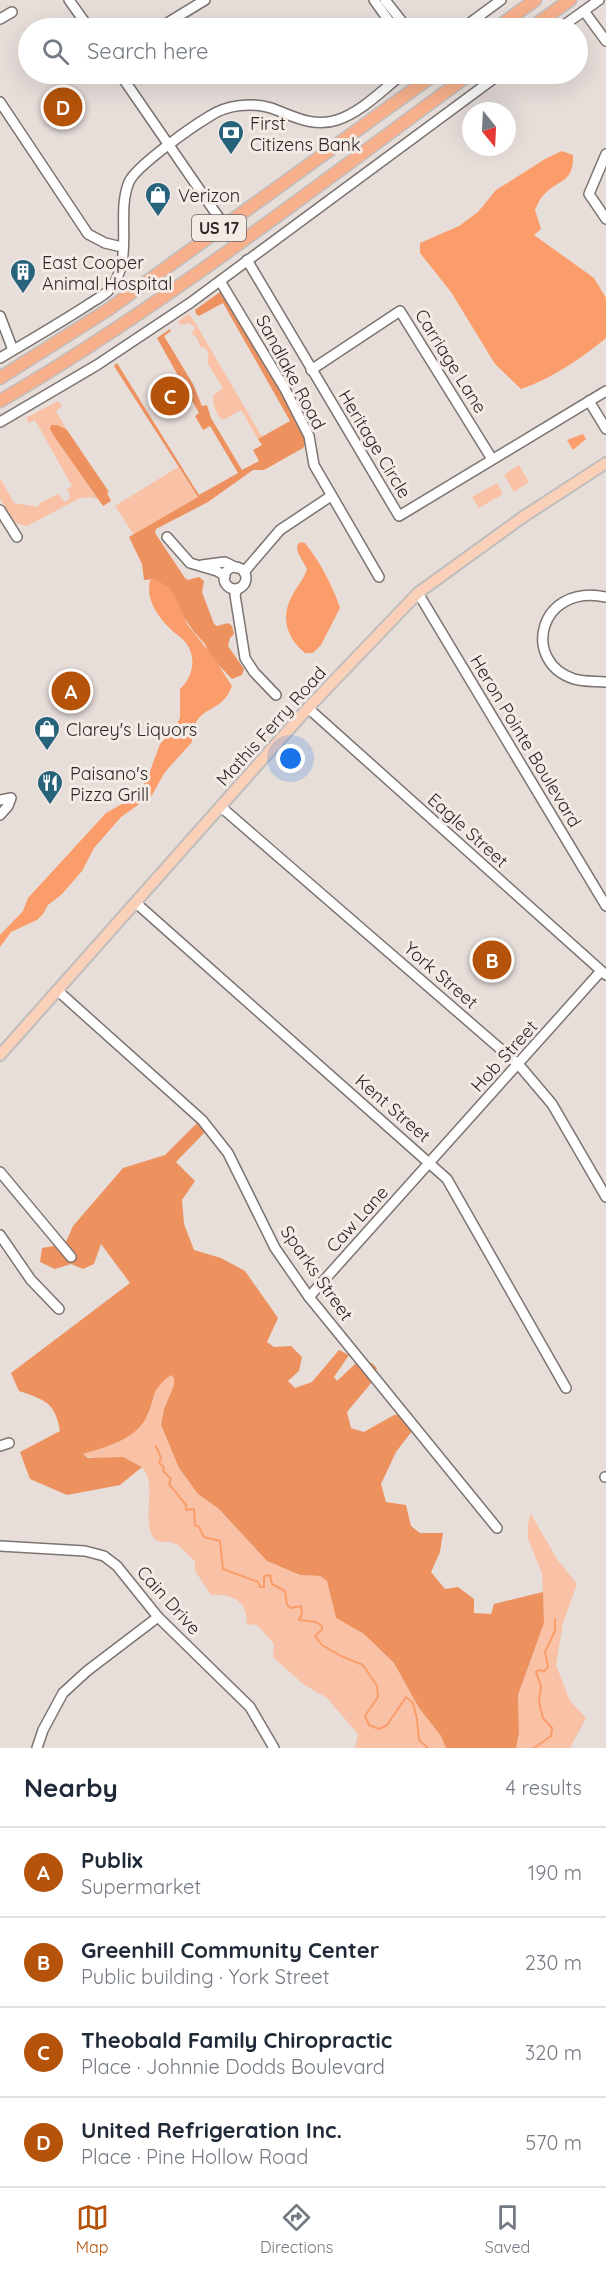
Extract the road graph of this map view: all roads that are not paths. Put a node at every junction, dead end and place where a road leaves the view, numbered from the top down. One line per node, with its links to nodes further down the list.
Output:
1 (69, 0): 11 (street)
2 (205, 0): 12 (street)
3 (374, 0): 13 (street)
4 (385, 0): 14 (street)
5 (501, 0): 15 (street)
6 (535, 0): 16 (highway)
7 (570, 0): 17 (highway)
8 (599, 0): 9 (street)
9 (584, 11): 18 (street); 20 (street)
10 (12, 12): 19 (street)
11 (82, 18)
12 (175, 18)
13 (387, 18)
14 (397, 18)
15 (477, 18)
16 (511, 18)
17 (545, 18)
18 (574, 18)
19 (0, 19)
20 (606, 41)
21 (127, 84): 27 (street)
22 (390, 84): 27 (street)
23 (421, 84): 30 (highway, US 17)
24 (456, 84): 31 (highway, US 17)
25 (486, 84): 33 (street)
26 (0, 102): 32 (street)
27 (170, 145): 30 (street); 32 (street)
28 (606, 154): 29 (street)
29 (606, 219)
30 (224, 225): 31 (street); 39 (highway, US 17)
31 (237, 244): 41 (highway, US 17)
32 (122, 246): 36 (street)
33 (247, 260): 34 (street); 38 (street, Heritage Circle)
34 (220, 281): 43 (street); 47 (street, Sandlake Road)
35 (0, 316): 36 (street)
36 (13, 350): 37 (street)
37 (0, 358)
38 (311, 370): 45 (street, Heritage Circle); 45 (street, Carriage Lane)
39 (0, 378)
40 (606, 391): 42 (street, Heritage Circle)
41 (0, 401)
42 (589, 401): 44 (street); 45 (street, Heritage Circle)
43 (0, 422)
44 (606, 429)
45 (492, 459)
46 (606, 463): 56 (main road, Mathis Ferry Road)
47 (331, 496): 52 (street); 54 (street, Sandlake Road)
48 (0, 510): 49 (street)
49 (16, 537)
50 (167, 537): 51 (street)
51 (196, 566): 52 (street); 53 (street)
52 (240, 570): 53 (street); 55 (street)
53 (225, 576): 55 (street)
54 (379, 577)
55 (237, 589): 59 (street)
56 (418, 593): 60 (main road, Mathis Ferry Road); 65 (street, Heron Pointe Boulevard)
57 (606, 597): 58 (street)
58 (606, 682)
59 (276, 695)
60 (308, 708): 62 (main road, Mathis Ferry Road); 66 (street, Eagle Street)
61 (0, 800): 63 (street)
62 (220, 807): 64 (main road, Mathis Ferry Road); 69 (street, York Street)
63 (0, 815)
64 (136, 903): 67 (main road, Mathis Ferry Road); 70 (street, Kent Street)
65 (606, 906)
66 (604, 973): 69 (street, Hob Street)
67 (58, 991): 68 (main road, Mathis Ferry Road); 75 (street, Sparks Street)
68 (0, 1055)
69 (519, 1065): 70 (street, Hob Street); 72 (street, York Street)
70 (430, 1163): 75 (street, Caw Lane); 77 (street, Kent Street)
71 (0, 1172): 74 (street)
72 (606, 1197)
73 (0, 1235): 76 (street)
74 (71, 1257)
75 (309, 1297): 78 (street, Sparks Street)
76 (59, 1309)
77 (566, 1388)
78 (497, 1528)
79 (0, 1546): 80 (street, Cain Drive)
80 (158, 1617): 81 (street); 82 (street, Cain Drive)
81 (37, 1748)
82 (274, 1748)

